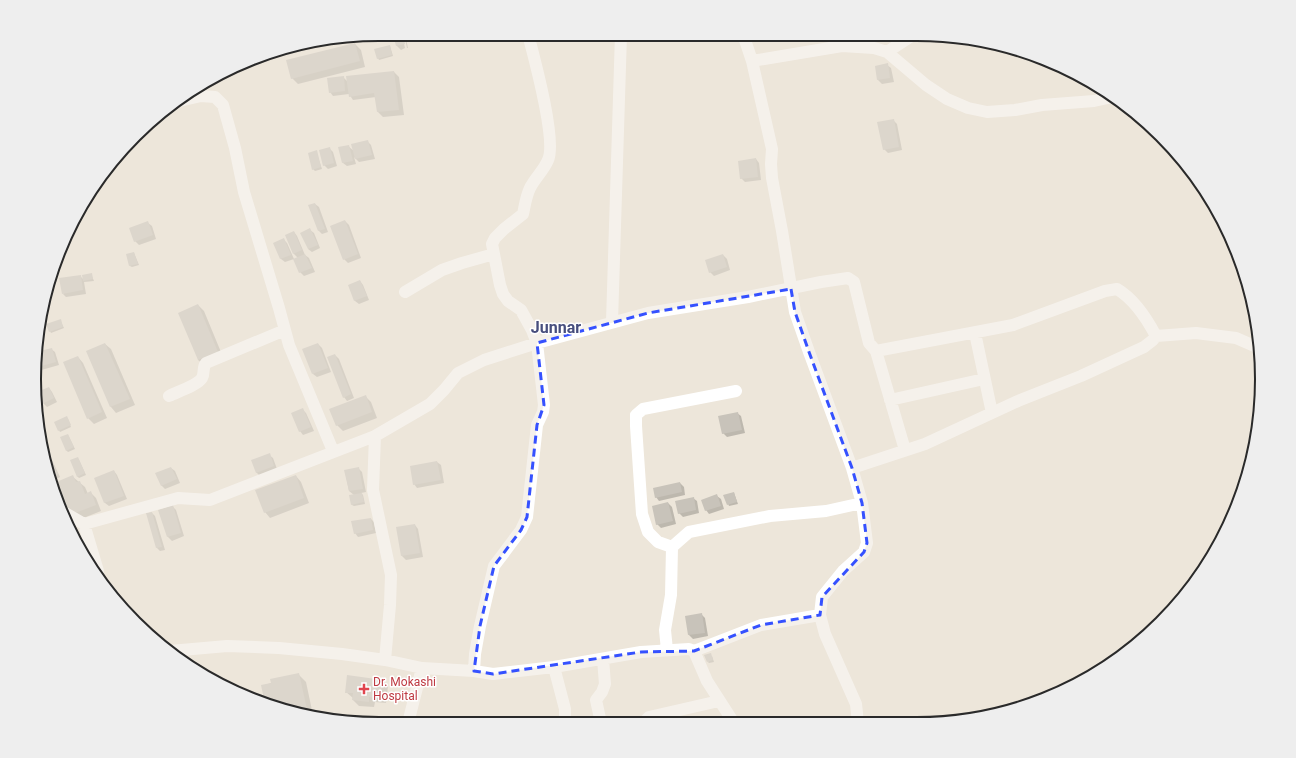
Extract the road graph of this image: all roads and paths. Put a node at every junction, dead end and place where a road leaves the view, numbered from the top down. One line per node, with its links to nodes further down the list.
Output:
1 (530, 41): 9 (street)
2 (621, 41): 12 (street)
3 (745, 41): 6 (street)
4 (904, 41): 5 (street)
5 (887, 52): 6 (street); 8 (street)
6 (752, 61): 10 (street)
7 (200, 92): 13 (street)
8 (1106, 98)
9 (494, 254): 11 (street); 16 (street)
10 (791, 289): 12 (street); 18 (street); 27 (street)
11 (405, 292)
12 (612, 322): 16 (street)
13 (285, 330): 21 (street); 26 (street)
14 (975, 333): 15 (street); 18 (street); 19 (street)
15 (1156, 336): 17 (street); 23 (street)
16 (537, 343): 24 (street); 41 (street)
17 (1253, 345)
18 (876, 352): 22 (street)
19 (984, 379): 22 (street); 23 (street)
20 (736, 391): 31 (street)
21 (169, 396)
22 (890, 400): 25 (street)
23 (992, 413): 25 (street)
24 (375, 436): 26 (street); 38 (street)
25 (905, 450): 27 (street)
26 (333, 451): 30 (street)
27 (852, 468): 28 (street)
28 (862, 503): 31 (street); 33 (street)
29 (71, 516): 30 (street)
30 (84, 524): 32 (street)
31 (672, 548): 35 (street)
32 (96, 563)
33 (820, 615): 36 (street); 48 (street)
34 (176, 649): 38 (street)
35 (667, 650): 36 (street); 37 (street)
36 (694, 651): 42 (street)
37 (602, 659): 39 (street); 45 (street)
38 (385, 660): 40 (street)
39 (554, 667): 41 (street); 44 (street)
40 (422, 668): 41 (street); 43 (street)
41 (474, 671)
42 (719, 701): 46 (street); 47 (street)
43 (410, 717)
44 (566, 717)
45 (600, 717)
46 (648, 717)
47 (730, 717)
48 (857, 717)

